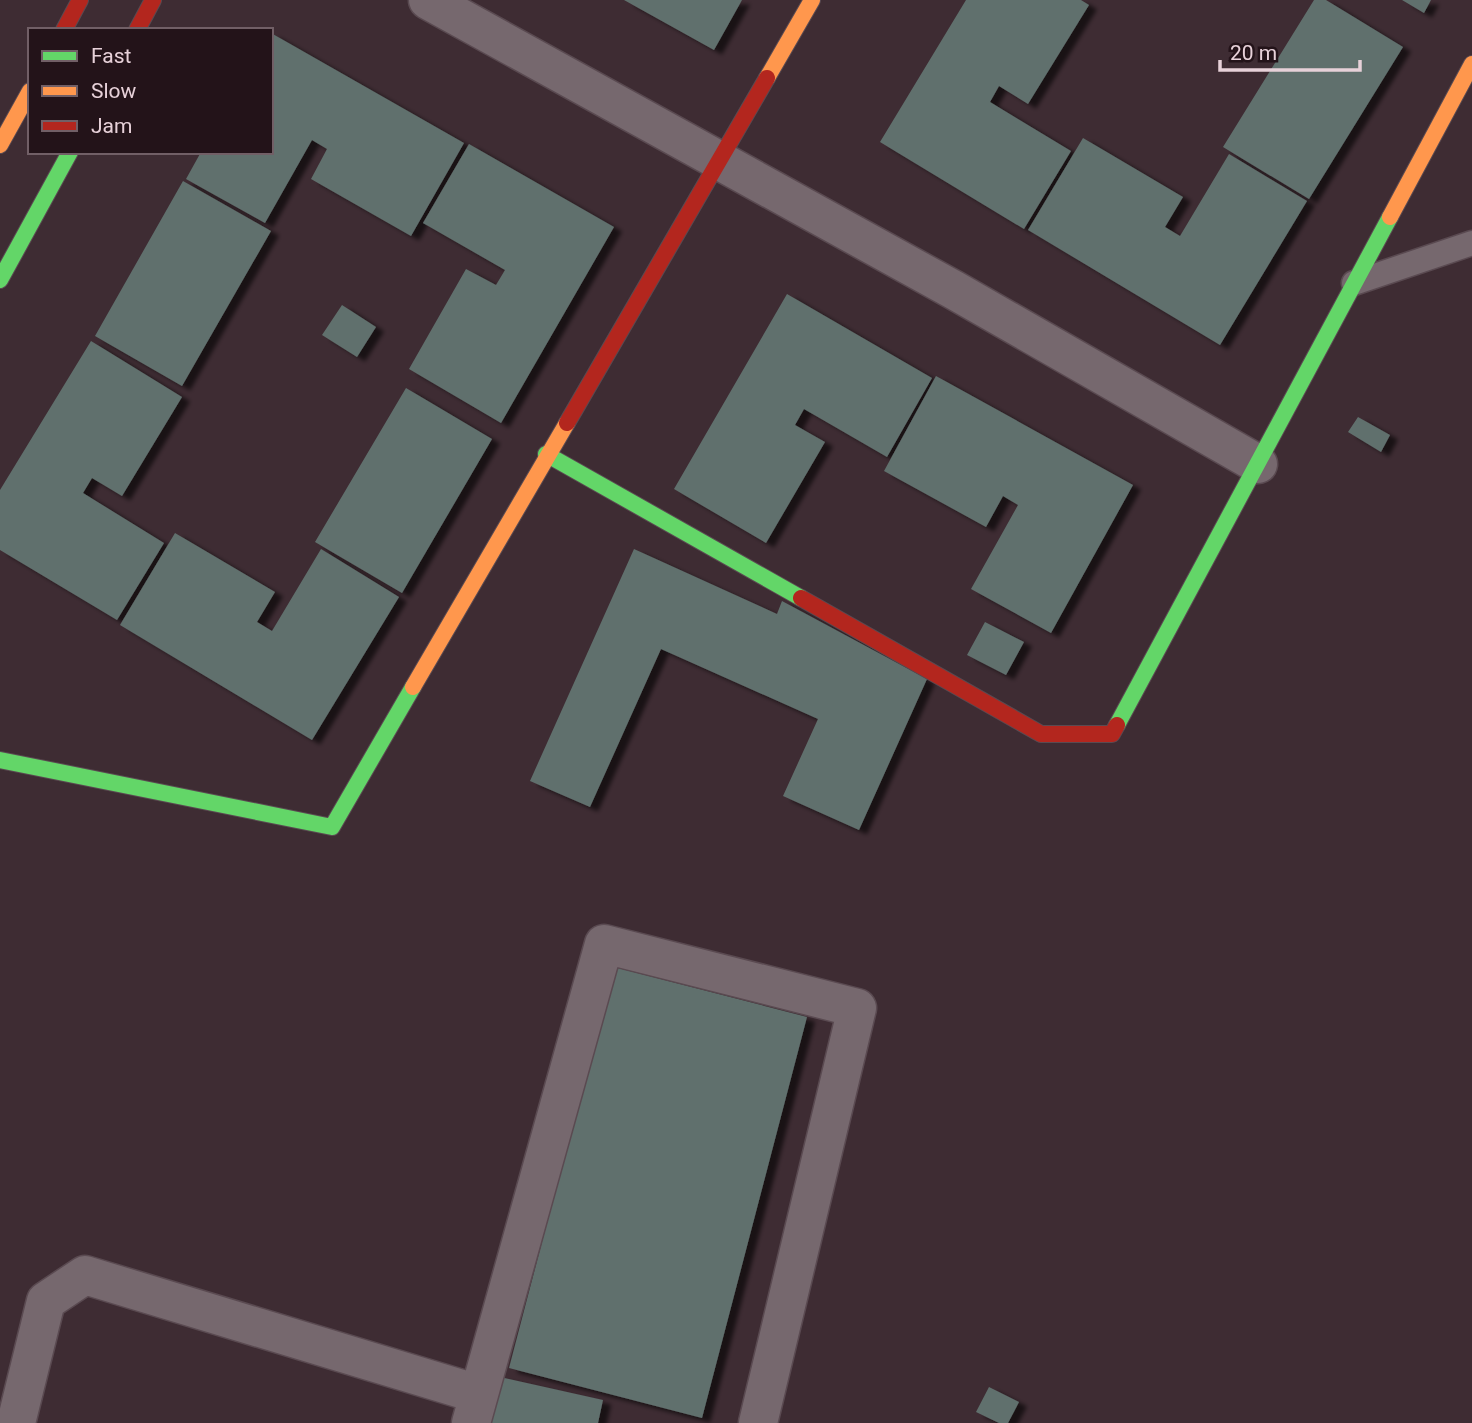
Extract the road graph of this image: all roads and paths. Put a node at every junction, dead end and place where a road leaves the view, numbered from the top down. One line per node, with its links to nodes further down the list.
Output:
1 (80, 0): 5 (street)
2 (153, 0): 6 (street)
3 (428, 0): 11 (street)
4 (811, 0): 11 (street)
5 (65, 28)
6 (138, 28)
7 (1472, 64): 14 (street)
8 (28, 95): 9 (street)
9 (0, 145)
10 (69, 154): 13 (street)
11 (719, 160): 15 (street); 16 (street)
12 (1472, 243): 14 (lane)
13 (0, 280)
14 (1354, 283): 16 (street)
15 (547, 454): 16 (street); 17 (street)
16 (1258, 464)
17 (0, 760)
18 (474, 1408): 19 (street); 20 (street)
19 (16, 1423)
20 (758, 1423)

